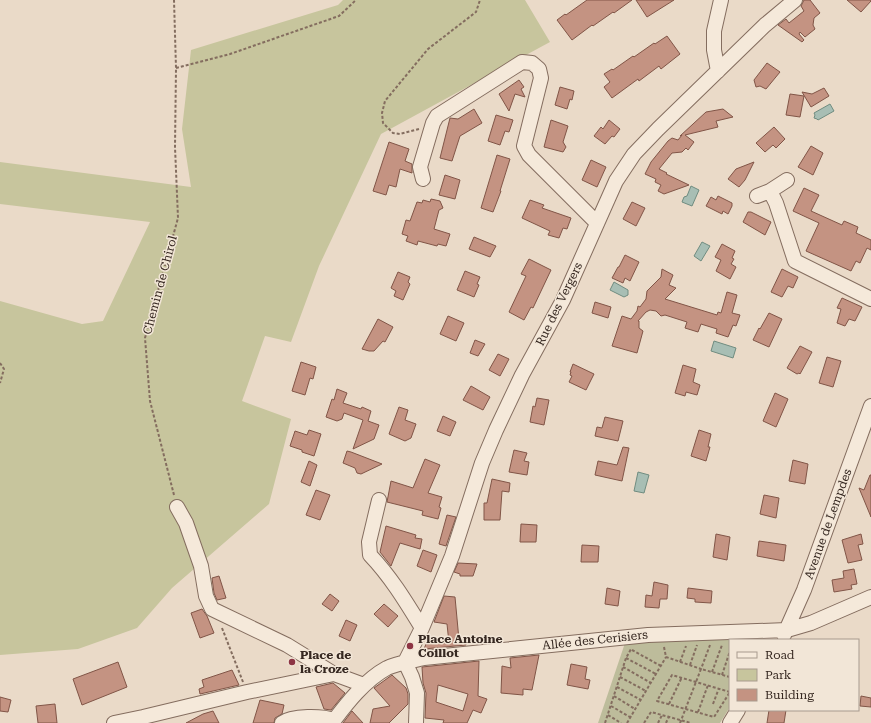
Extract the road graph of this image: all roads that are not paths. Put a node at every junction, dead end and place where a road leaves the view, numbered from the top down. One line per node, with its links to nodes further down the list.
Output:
1 (721, 0): 3 (street)
2 (795, 0): 3 (street, Rue des Vergers)
3 (718, 71): 6 (street, Rue des Vergers)
4 (423, 179): 6 (street)
5 (787, 180): 7 (street)
6 (597, 223): 14 (street, Rue des Vergers)
7 (871, 299)
8 (871, 406): 12 (street, Avenue de Lempdes)
9 (379, 500): 14 (street)
10 (177, 507): 17 (street)
11 (871, 597): 13 (street, Allée des Cerisiers)
12 (798, 608): 13 (street); 15 (street, Avenue de Lempdes)
13 (823, 617): 15 (street, Allée des Cerisiers)
14 (422, 628): 16 (street, Rue des Vergers)
15 (784, 635): 16 (street, Allée des Cerisiers)
16 (405, 662): 18 (street); 24 (street)
17 (334, 674): 18 (street); 20 (street)
18 (364, 685): 21 (street)
19 (737, 711): 25 (street)
20 (144, 720): 22 (street)
21 (333, 722): 23 (street)
22 (114, 723)
23 (282, 723)
24 (416, 723)
25 (730, 723)

